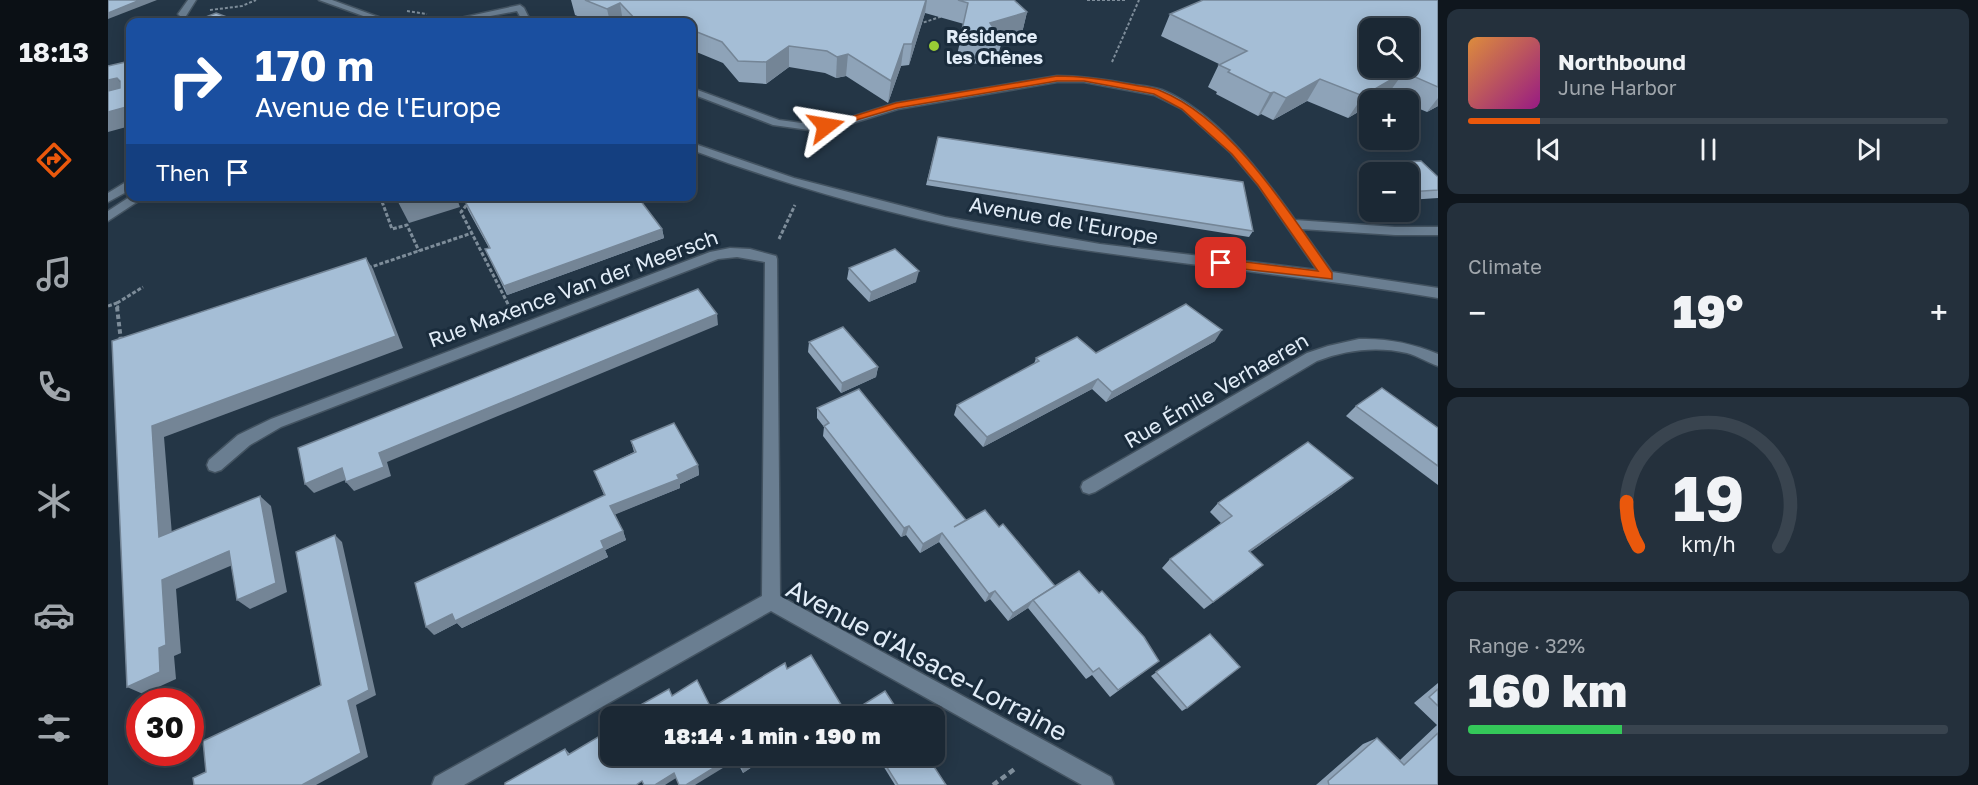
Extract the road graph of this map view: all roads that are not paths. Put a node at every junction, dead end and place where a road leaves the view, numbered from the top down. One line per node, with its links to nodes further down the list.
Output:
1 (192, 0): 4 (street)
2 (323, 0): 3 (street)
3 (357, 13): 5 (street); 6 (street)
4 (183, 14)
5 (363, 18)
6 (374, 18)
7 (468, 18): 8 (street)
8 (525, 18)
9 (696, 93): 15 (street)
10 (696, 147): 17 (street, Avenue de l'Europe)
11 (126, 187): 12 (street)
12 (108, 198)
13 (132, 201): 14 (street)
14 (108, 217)
15 (1291, 224): 16 (street); 17 (street)
16 (1438, 231)
17 (1328, 276): 18 (street, Avenue de l'Europe)
18 (1438, 293)
19 (1438, 360): 21 (street, Rue Émile Verhaeren)
20 (215, 465): 22 (street, Rue Maxence Van der Meersch)
21 (1089, 487)
22 (771, 601): 23 (street, Avenue d'Alsace-Lorraine); 24 (street, Avenue d'Alsace-Lorraine)
23 (442, 785)
24 (1103, 785)

